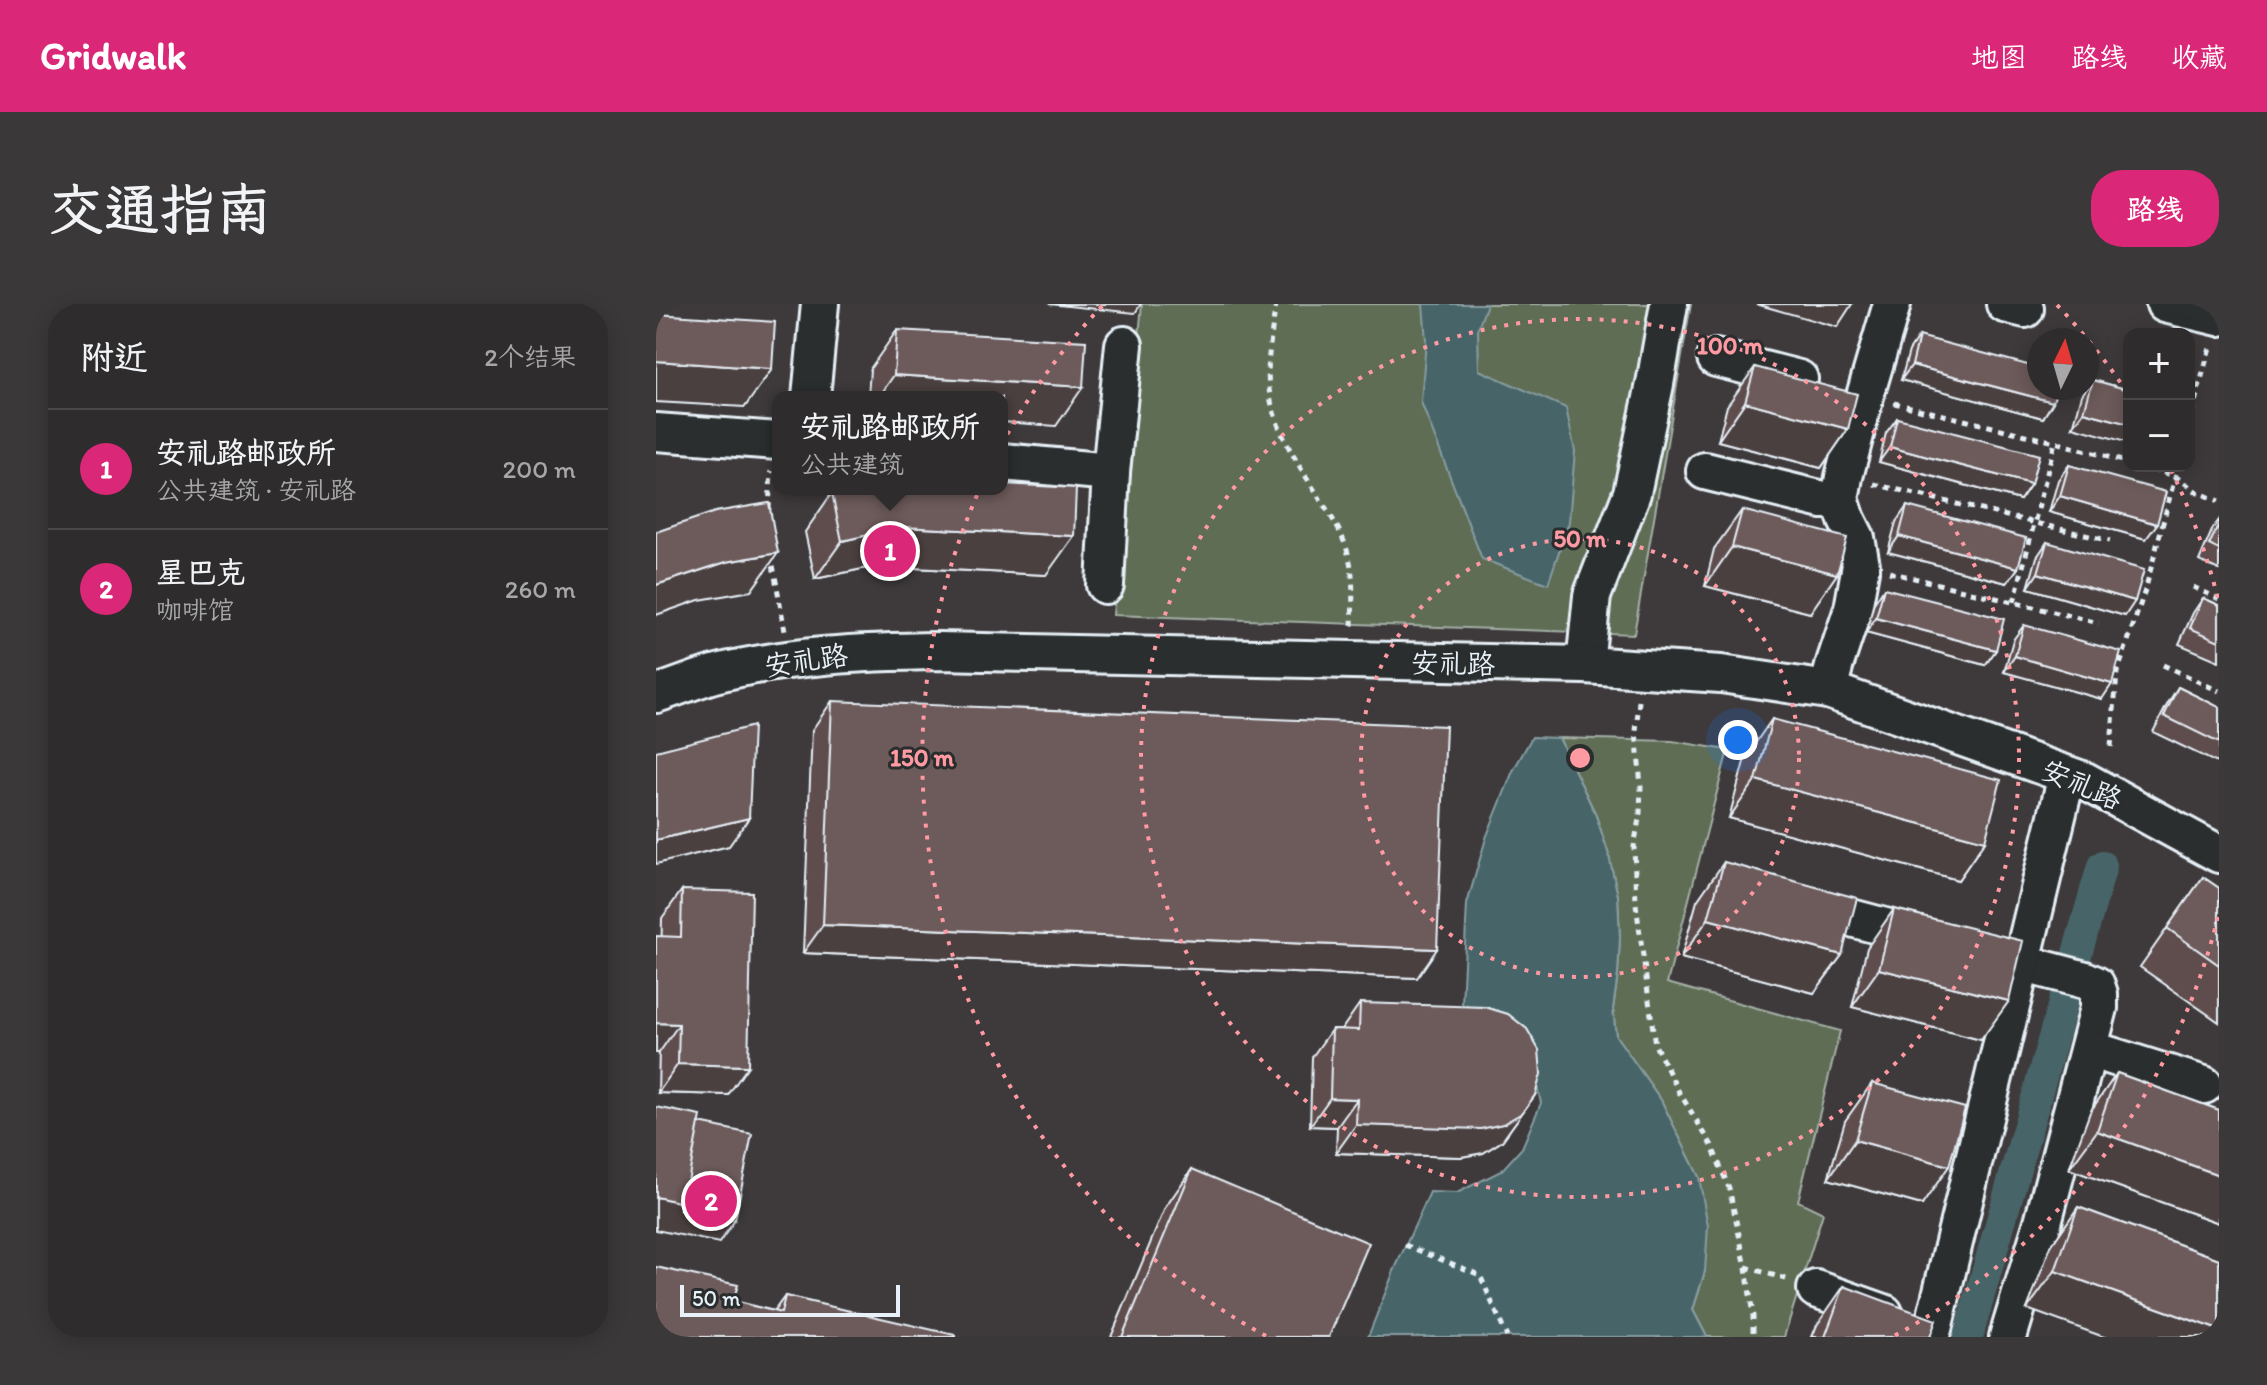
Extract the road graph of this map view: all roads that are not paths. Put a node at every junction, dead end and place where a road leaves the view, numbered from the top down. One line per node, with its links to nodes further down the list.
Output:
1 (820, 304): 8 (street)
2 (1669, 304): 17 (street)
3 (1892, 304): 9 (street)
4 (2165, 304): 5 (street)
5 (2218, 316)
6 (1124, 345): 14 (street)
7 (1716, 358): 9 (street)
8 (812, 391)
9 (1865, 396): 15 (street)
10 (656, 432): 11 (street)
11 (772, 441)
12 (1008, 463): 14 (street)
13 (1705, 471): 15 (street)
14 (1111, 472): 16 (street)
15 (1842, 488): 18 (street)
16 (1105, 585)
17 (1585, 665): 18 (street, 安礼路); 19 (street, 安礼路)
18 (1828, 690): 20 (street, 安礼路)
19 (656, 694)
20 (2067, 775): 21 (street, 安礼路); 23 (street)
21 (2219, 854)
22 (1774, 897): 23 (street)
23 (2033, 967): 24 (street); 27 (street)
24 (2085, 1063): 25 (street); 28 (street)
25 (2204, 1101)
26 (1816, 1289): 27 (street)
27 (1941, 1333)
28 (2008, 1337)

